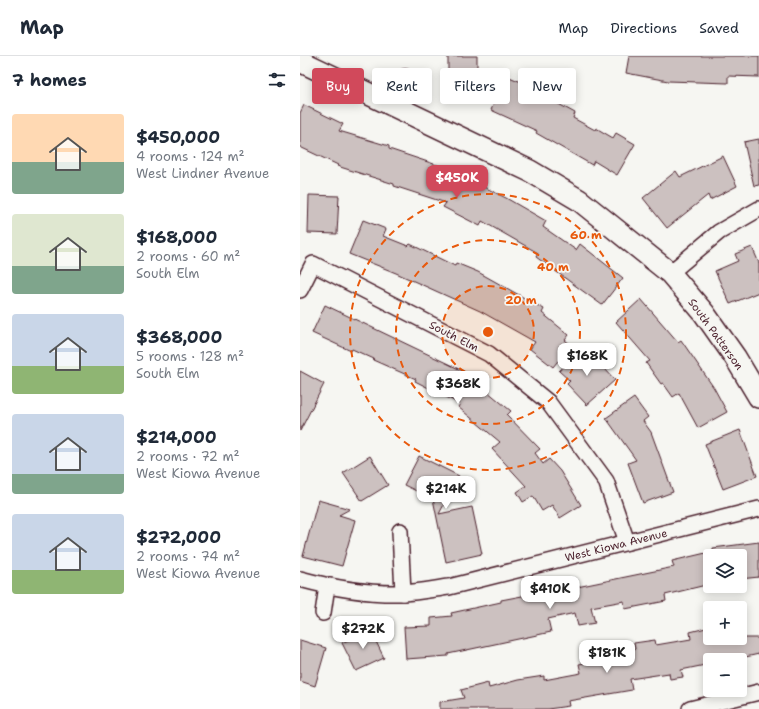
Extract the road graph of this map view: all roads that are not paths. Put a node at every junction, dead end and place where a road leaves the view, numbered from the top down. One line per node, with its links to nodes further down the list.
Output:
1 (300, 61): 2 (street, South Patterson)
2 (392, 105): 4 (street, South Patterson)
3 (759, 209): 4 (street)
4 (670, 273): 6 (street, South Patterson)
5 (300, 290): 9 (street, South Elm)
6 (759, 397)
7 (759, 509): 9 (street, West Kiowa Avenue)
8 (400, 530): 12 (street)
9 (627, 542): 12 (street, West Kiowa Avenue)
10 (300, 579): 11 (street, West Kiowa Avenue)
11 (327, 586): 12 (street, West Kiowa Avenue); 13 (street)
12 (403, 593)
13 (323, 613)
14 (759, 692): 15 (street)
15 (690, 709)

